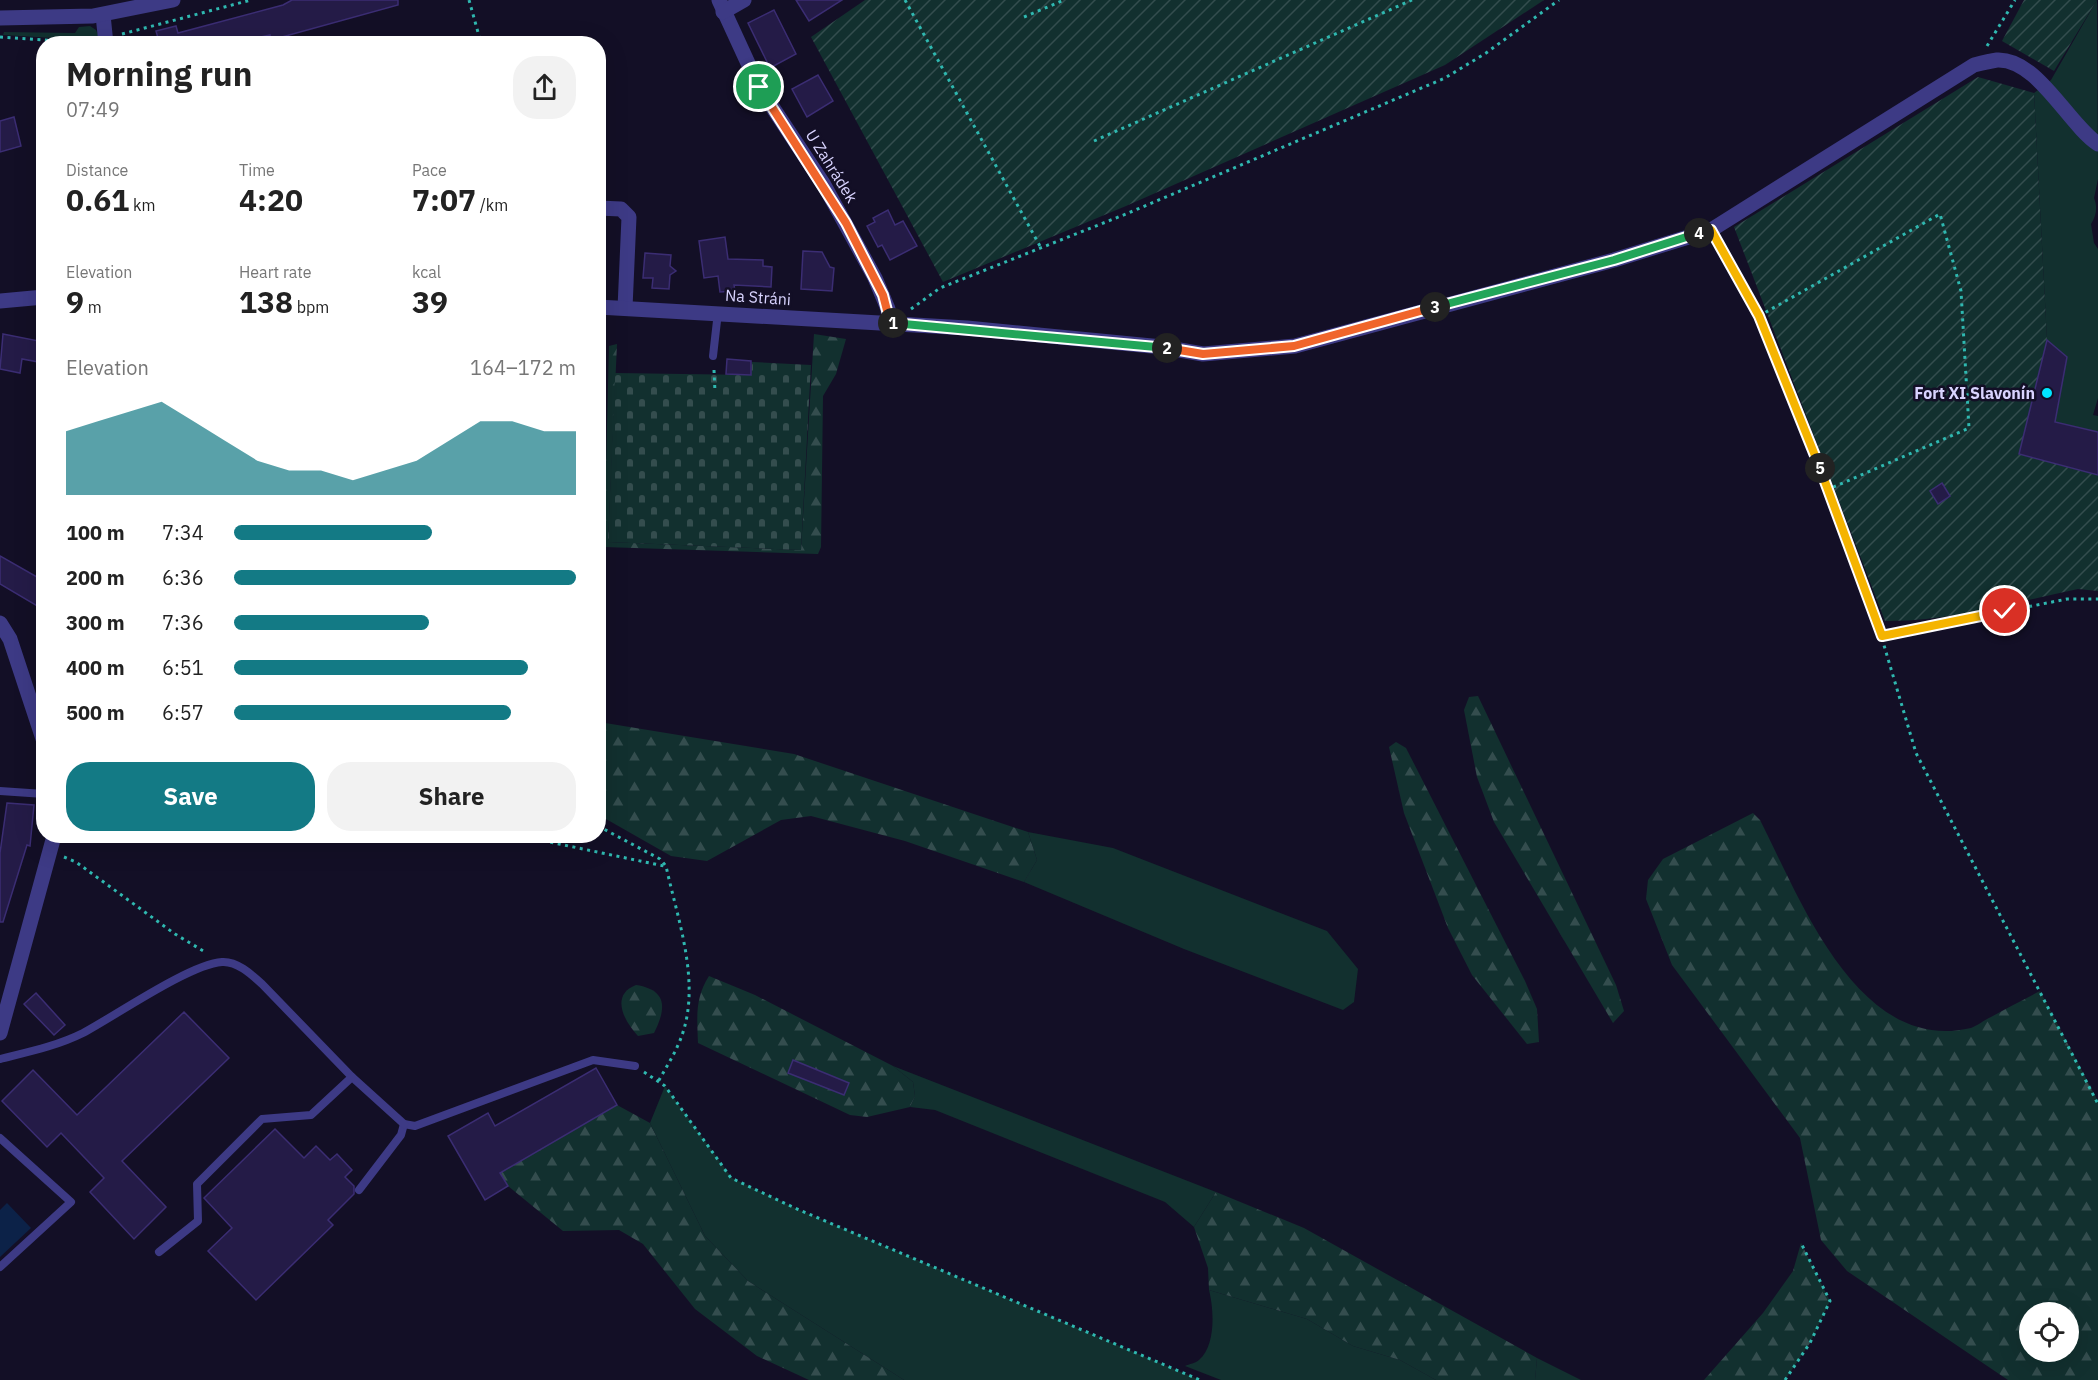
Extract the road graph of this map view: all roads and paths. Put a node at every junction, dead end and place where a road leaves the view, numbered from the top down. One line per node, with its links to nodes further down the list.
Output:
1 (173, 0): 11 (street)
2 (251, 0): 15 (path)
3 (469, 0): 16 (path)
4 (744, 0): 10 (street)
5 (905, 0): 24 (path)
6 (1064, 0): 12 (path)
7 (1413, 0): 20 (path)
8 (1559, 0): 24 (path)
9 (2015, 0): 19 (path)
10 (721, 6): 31 (street, U Zahrádek)
11 (103, 15): 13 (street); 14 (street)
12 (1024, 17)
13 (0, 18)
14 (106, 36)
15 (120, 36)
16 (479, 36)
17 (0, 37): 18 (path)
18 (36, 40)
19 (1974, 64): 21 (street); 23 (street, Na Stráni)
20 (1094, 141)
21 (2098, 144)
22 (606, 208): 28 (street)
23 (1711, 230): 30 (path); 31 (street, Na Stráni)
24 (1041, 248): 31 (path)
25 (36, 298): 26 (street)
26 (0, 301)
27 (606, 307): 28 (street, Na Stráni)
28 (625, 308): 29 (street, Na Stráni)
29 (718, 312): 31 (street, Na Stráni); 32 (lane)
30 (1759, 316): 34 (path); 34 (path)
31 (894, 323)
32 (713, 356): 33 (path)
33 (715, 392)
34 (1829, 489): 37 (path)
35 (2098, 599): 37 (path)
36 (0, 623): 38 (street)
37 (1882, 636): 52 (path)
38 (36, 718)
39 (0, 791): 40 (lane)
40 (36, 793)
41 (606, 830): 45 (path)
42 (53, 843): 44 (street)
43 (555, 843): 45 (path)
44 (51, 852): 46 (path); 47 (street)
45 (666, 866): 51 (path)
46 (221, 962): 48 (lane); 50 (lane)
47 (0, 1034)
48 (0, 1059)
49 (636, 1066): 51 (path); 53 (lane)
50 (352, 1077): 53 (lane); 57 (lane)
51 (658, 1082): 59 (path)
52 (2098, 1104)
53 (404, 1124): 55 (lane)
54 (0, 1138): 58 (lane)
55 (359, 1190)
56 (1801, 1243): 60 (path)
57 (159, 1252)
58 (0, 1267)
59 (1200, 1380)
60 (1785, 1380)

